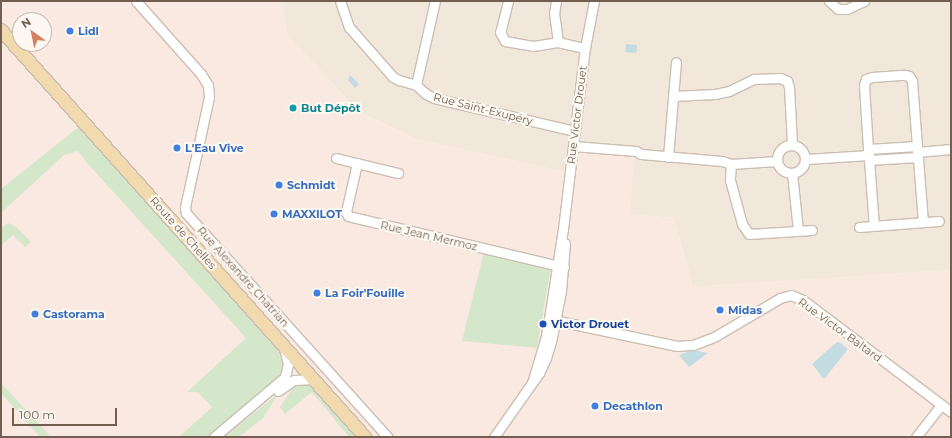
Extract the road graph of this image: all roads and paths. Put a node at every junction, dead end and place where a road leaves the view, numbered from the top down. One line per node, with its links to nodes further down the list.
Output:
1 (136, 1): 45 (street, Rue Alexandre Chatrian)
2 (340, 1): 13 (street, Rue Saint-Exupéry)
3 (435, 1): 13 (street)
4 (508, 1): 10 (street)
5 (556, 1): 10 (street)
6 (594, 1): 11 (street, Rue Victor Drouet)
7 (829, 1): 8 (street)
8 (864, 1)
9 (1, 30): 37 (main road, Route de Chelles)
10 (558, 42): 11 (street)
11 (585, 48): 15 (street, Rue Victor Drouet)
12 (676, 62): 14 (street)
13 (416, 85): 15 (street, Rue Saint-Exupéry)
14 (673, 96): 16 (street); 21 (street)
15 (575, 131): 17 (street, Rue Victor Drouet)
16 (792, 145): 23 (street); 24 (street)
17 (573, 149): 21 (street); 35 (street, Rue Victor Drouet)
18 (951, 150): 19 (street)
19 (917, 151): 20 (street); 20 (street); 30 (street)
20 (869, 155): 23 (street); 31 (street)
21 (668, 157): 26 (street)
22 (336, 158): 25 (street)
23 (806, 159): 28 (street)
24 (777, 161): 26 (street); 28 (street)
25 (357, 163): 27 (street); 35 (street, Rue Jean Mermoz)
26 (731, 164): 33 (street)
27 (398, 173)
28 (792, 173): 33 (street)
29 (939, 221): 30 (street)
30 (923, 222): 31 (street)
31 (874, 226): 32 (street)
32 (859, 227)
33 (798, 230): 34 (street)
34 (812, 230)
35 (560, 267): 36 (street, Rue Victor Drouet)
36 (552, 319): 39 (street, Rue Victor Baltard); 41 (street, Rue Victor Drouet)
37 (284, 345): 38 (main road, Route de Chelles); 42 (street)
38 (314, 379): 43 (street); 44 (main road, Route de Chelles)
39 (941, 405): 40 (street, Rue Victor Baltard); 46 (street)
40 (951, 412)
41 (498, 435)
42 (214, 437)
43 (221, 437)
44 (365, 437)
45 (388, 437)
46 (916, 437)

